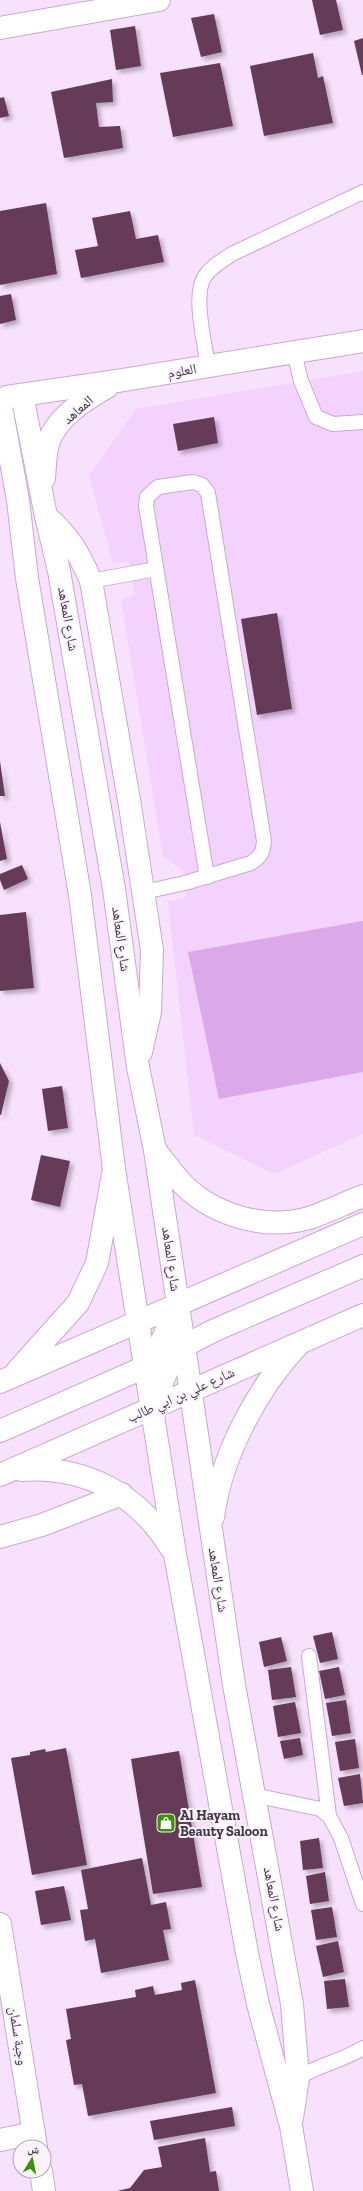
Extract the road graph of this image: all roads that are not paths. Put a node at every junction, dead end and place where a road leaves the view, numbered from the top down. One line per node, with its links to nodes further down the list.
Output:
1 (159, 0): 2 (street)
2 (0, 28)
3 (363, 192): 6 (lane)
4 (363, 341): 5 (street, العلوم)
5 (294, 352): 6 (street, العلوم); 10 (lane)
6 (208, 366): 7 (street, العلوم)
7 (117, 381): 8 (street, العلوم); 12 (street, المعاهد)
8 (22, 395): 9 (street, العلوم); 12 (street, شارع المعاهد)
9 (0, 400): 13 (street, شارع المعاهد)
10 (363, 422)
11 (0, 462): 13 (street)
12 (41, 495): 14 (street, شارع المعاهد)
13 (18, 500): 21 (street, شارع المعاهد)
14 (46, 516): 16 (street); 19 (street, شارع المعاهد)
15 (156, 569): 16 (lane); 17 (lane); 17 (lane)
16 (91, 581): 18 (street)
17 (207, 877): 18 (lane)
18 (144, 892): 19 (street)
19 (138, 1067): 20 (street, شارع المعاهد)
20 (155, 1150): 22 (street); 25 (street, شارع المعاهد)
21 (114, 1169): 27 (street, شارع المعاهد); 31 (street)
22 (363, 1196)
23 (363, 1224): 25 (street)
24 (363, 1266): 29 (street)
25 (178, 1305): 27 (street); 29 (street, شارع المعاهد); 30 (street)
26 (363, 1315): 28 (street, شارع علي بن ابي طالب)
27 (138, 1322): 30 (street, شارع المعاهد); 31 (street)
28 (301, 1342): 32 (street, شارع علي بن ابي طالب); 37 (street)
29 (184, 1346): 32 (street, شارع المعاهد); 33 (street)
30 (145, 1367): 33 (street, شارع المعاهد); 34 (street)
31 (5, 1380)
32 (190, 1391): 33 (street, شارع علي بن ابي طالب); 37 (street, شارع المعاهد)
33 (152, 1408): 35 (street, شارع علي بن ابي طالب); 39 (street, شارع المعاهد)
34 (0, 1431)
35 (6, 1473): 36 (street)
36 (122, 1494): 38 (street); 39 (street)
37 (211, 1535): 41 (street, شارع المعاهد)
38 (0, 1537)
39 (175, 1554): 47 (street, شارع المعاهد)
40 (309, 1656): 42 (lane)
41 (254, 1795): 42 (lane); 46 (street, شارع المعاهد)
42 (329, 1816): 43 (lane)
43 (363, 1904)
44 (0, 1924): 48 (street, وجبة سلمان)
45 (363, 2048): 46 (lane)
46 (298, 2078): 47 (street, شارع المعاهد)
47 (291, 2126): 53 (street, شارع المعاهد)
48 (35, 2139)
49 (0, 2140): 50 (street)
50 (12, 2140)
51 (42, 2179): 52 (street)
52 (44, 2191)
53 (302, 2191)

